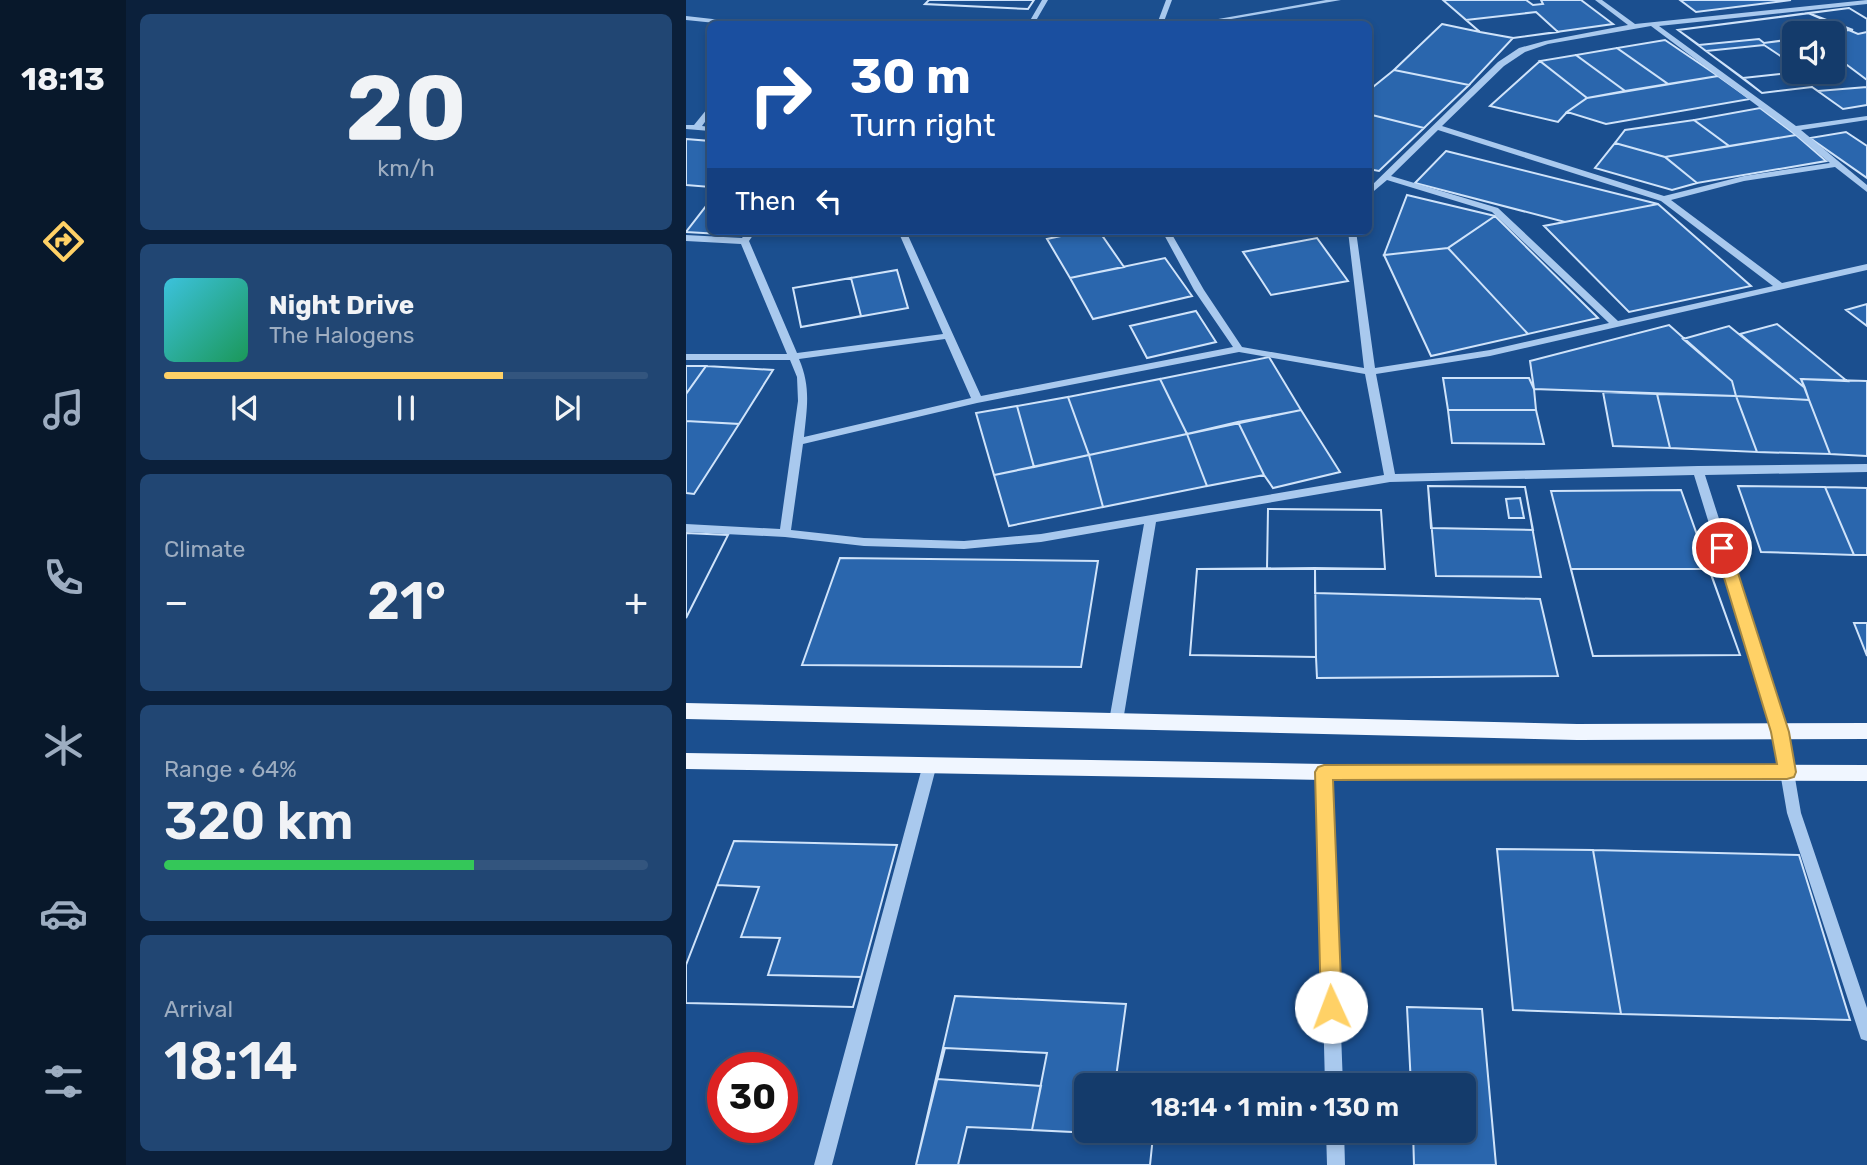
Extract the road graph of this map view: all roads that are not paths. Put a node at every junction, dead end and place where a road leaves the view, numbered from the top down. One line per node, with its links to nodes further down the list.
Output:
1 (1045, 0): 8 (street)
2 (1169, 0): 9 (street)
3 (1338, 0): 10 (street)
4 (1598, 0): 12 (street)
5 (1864, 2): 11 (street)
6 (686, 18): 7 (street)
7 (712, 21)
8 (1033, 21)
9 (1161, 21)
10 (1211, 21)
11 (1651, 23): 12 (street); 19 (street)
12 (1634, 26): 17 (street)
13 (707, 115): 16 (street)
14 (1867, 118): 19 (street)
15 (686, 127): 16 (street)
16 (697, 127): 18 (street)
17 (1437, 127): 21 (street); 24 (street)
18 (707, 129)
19 (1794, 130): 20 (street)
20 (1836, 164): 22 (street); 24 (street)
21 (1386, 177): 23 (street); 33 (street)
22 (1867, 189)
23 (1372, 190)
24 (1664, 199): 32 (street)
25 (749, 235): 30 (street)
26 (904, 235): 34 (street)
27 (1168, 235): 35 (street)
28 (1353, 235): 38 (street)
29 (686, 238): 30 (street)
30 (744, 241): 37 (street)
31 (1867, 267): 32 (street)
32 (1781, 287): 33 (street)
33 (1615, 323): 38 (street)
34 (948, 335): 37 (street); 39 (street)
35 (1239, 349): 38 (street); 39 (street)
36 (686, 357): 37 (street)
37 (793, 357): 40 (street)
38 (1370, 372): 43 (street)
39 (977, 400): 40 (street)
40 (799, 441): 46 (street)
41 (1867, 468): 42 (street)
42 (1698, 470): 43 (street); 50 (street)
43 (1390, 478): 44 (street)
44 (1150, 520): 46 (street); 48 (street)
45 (686, 528): 46 (street)
46 (785, 533)
47 (686, 711): 48 (main road)
48 (1116, 721): 50 (main road)
49 (1867, 731): 50 (main road)
50 (1780, 732): 54 (street)
51 (686, 761): 52 (main road)
52 (930, 764): 53 (main road); 59 (street)
53 (1324, 772): 54 (main road); 57 (street)
54 (1787, 772): 55 (main road); 56 (street)
55 (1867, 773)
56 (1867, 1033)
57 (1334, 1073)
58 (1335, 1143): 60 (street)
59 (823, 1165)
60 (1336, 1165)

